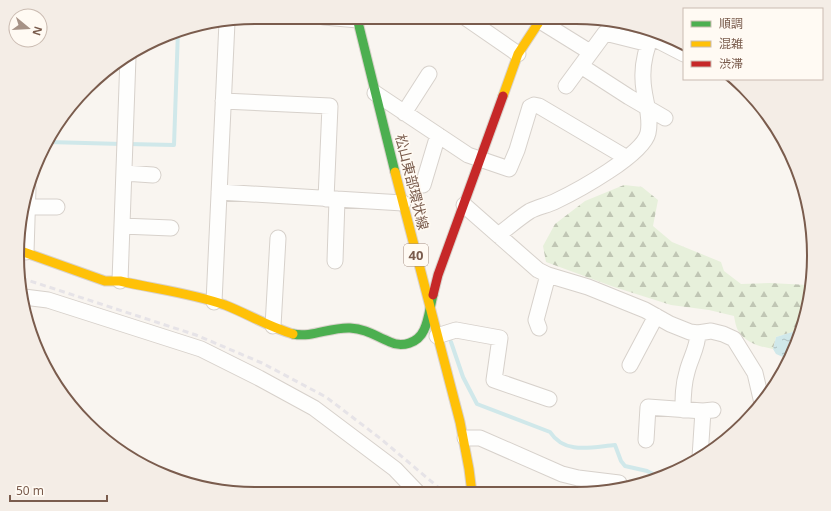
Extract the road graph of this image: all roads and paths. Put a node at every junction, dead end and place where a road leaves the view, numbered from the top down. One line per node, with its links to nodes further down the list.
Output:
1 (358, 24): 14 (street, 松山東部環状線 / 40)
2 (475, 24): 9 (street)
3 (537, 24): 9 (street)
4 (546, 24): 7 (street)
5 (227, 26): 15 (street)
6 (651, 37): 7 (street); 8 (street); 16 (street)
7 (590, 52): 11 (street)
8 (683, 53)
9 (518, 54): 21 (street)
10 (128, 63): 22 (street)
11 (581, 66): 13 (street); 16 (street)
12 (428, 74): 17 (street)
13 (566, 86)
14 (375, 93): 17 (street); 27 (street, 松山東部環状線 / 40)
15 (223, 102): 25 (street); 26 (street)
16 (646, 107): 18 (street); 20 (street)
17 (404, 113): 19 (street)
18 (665, 118)
19 (438, 135): 21 (street); 24 (street)
20 (627, 158): 21 (street); 33 (street)
21 (479, 160): 28 (street)
22 (124, 173): 23 (street); 31 (street)
23 (152, 175)
24 (423, 185)
25 (219, 192): 26 (street); 40 (street)
26 (331, 199): 27 (street); 36 (street)
27 (403, 203): 41 (street, 松山東部環状線 / 40)
28 (464, 205): 33 (street); 41 (street)
29 (28, 207): 30 (street)
30 (57, 207)
31 (122, 226): 32 (street); 38 (street)
32 (171, 228)
33 (498, 235): 37 (street)
34 (278, 238): 43 (street)
35 (24, 252): 38 (street)
36 (335, 261)
37 (548, 275): 42 (street); 44 (street)
38 (120, 280): 40 (street)
39 (28, 297): 55 (street)
40 (214, 302): 43 (street)
41 (430, 307): 43 (street); 46 (street, 松山東部環状線 / 40)
42 (656, 316): 45 (street); 47 (street)
43 (273, 326)
44 (539, 328)
45 (698, 333): 49 (street); 50 (street)
46 (437, 336): 48 (street); 51 (street, 松山東部環状線 / 40)
47 (630, 365)
48 (544, 392)
49 (760, 395)
50 (683, 410): 52 (street); 53 (street)
51 (465, 438): 54 (street); 56 (street, 松山東部環状線 / 40)
52 (646, 440)
53 (701, 450)
54 (619, 483)
55 (412, 487)
56 (472, 487)

